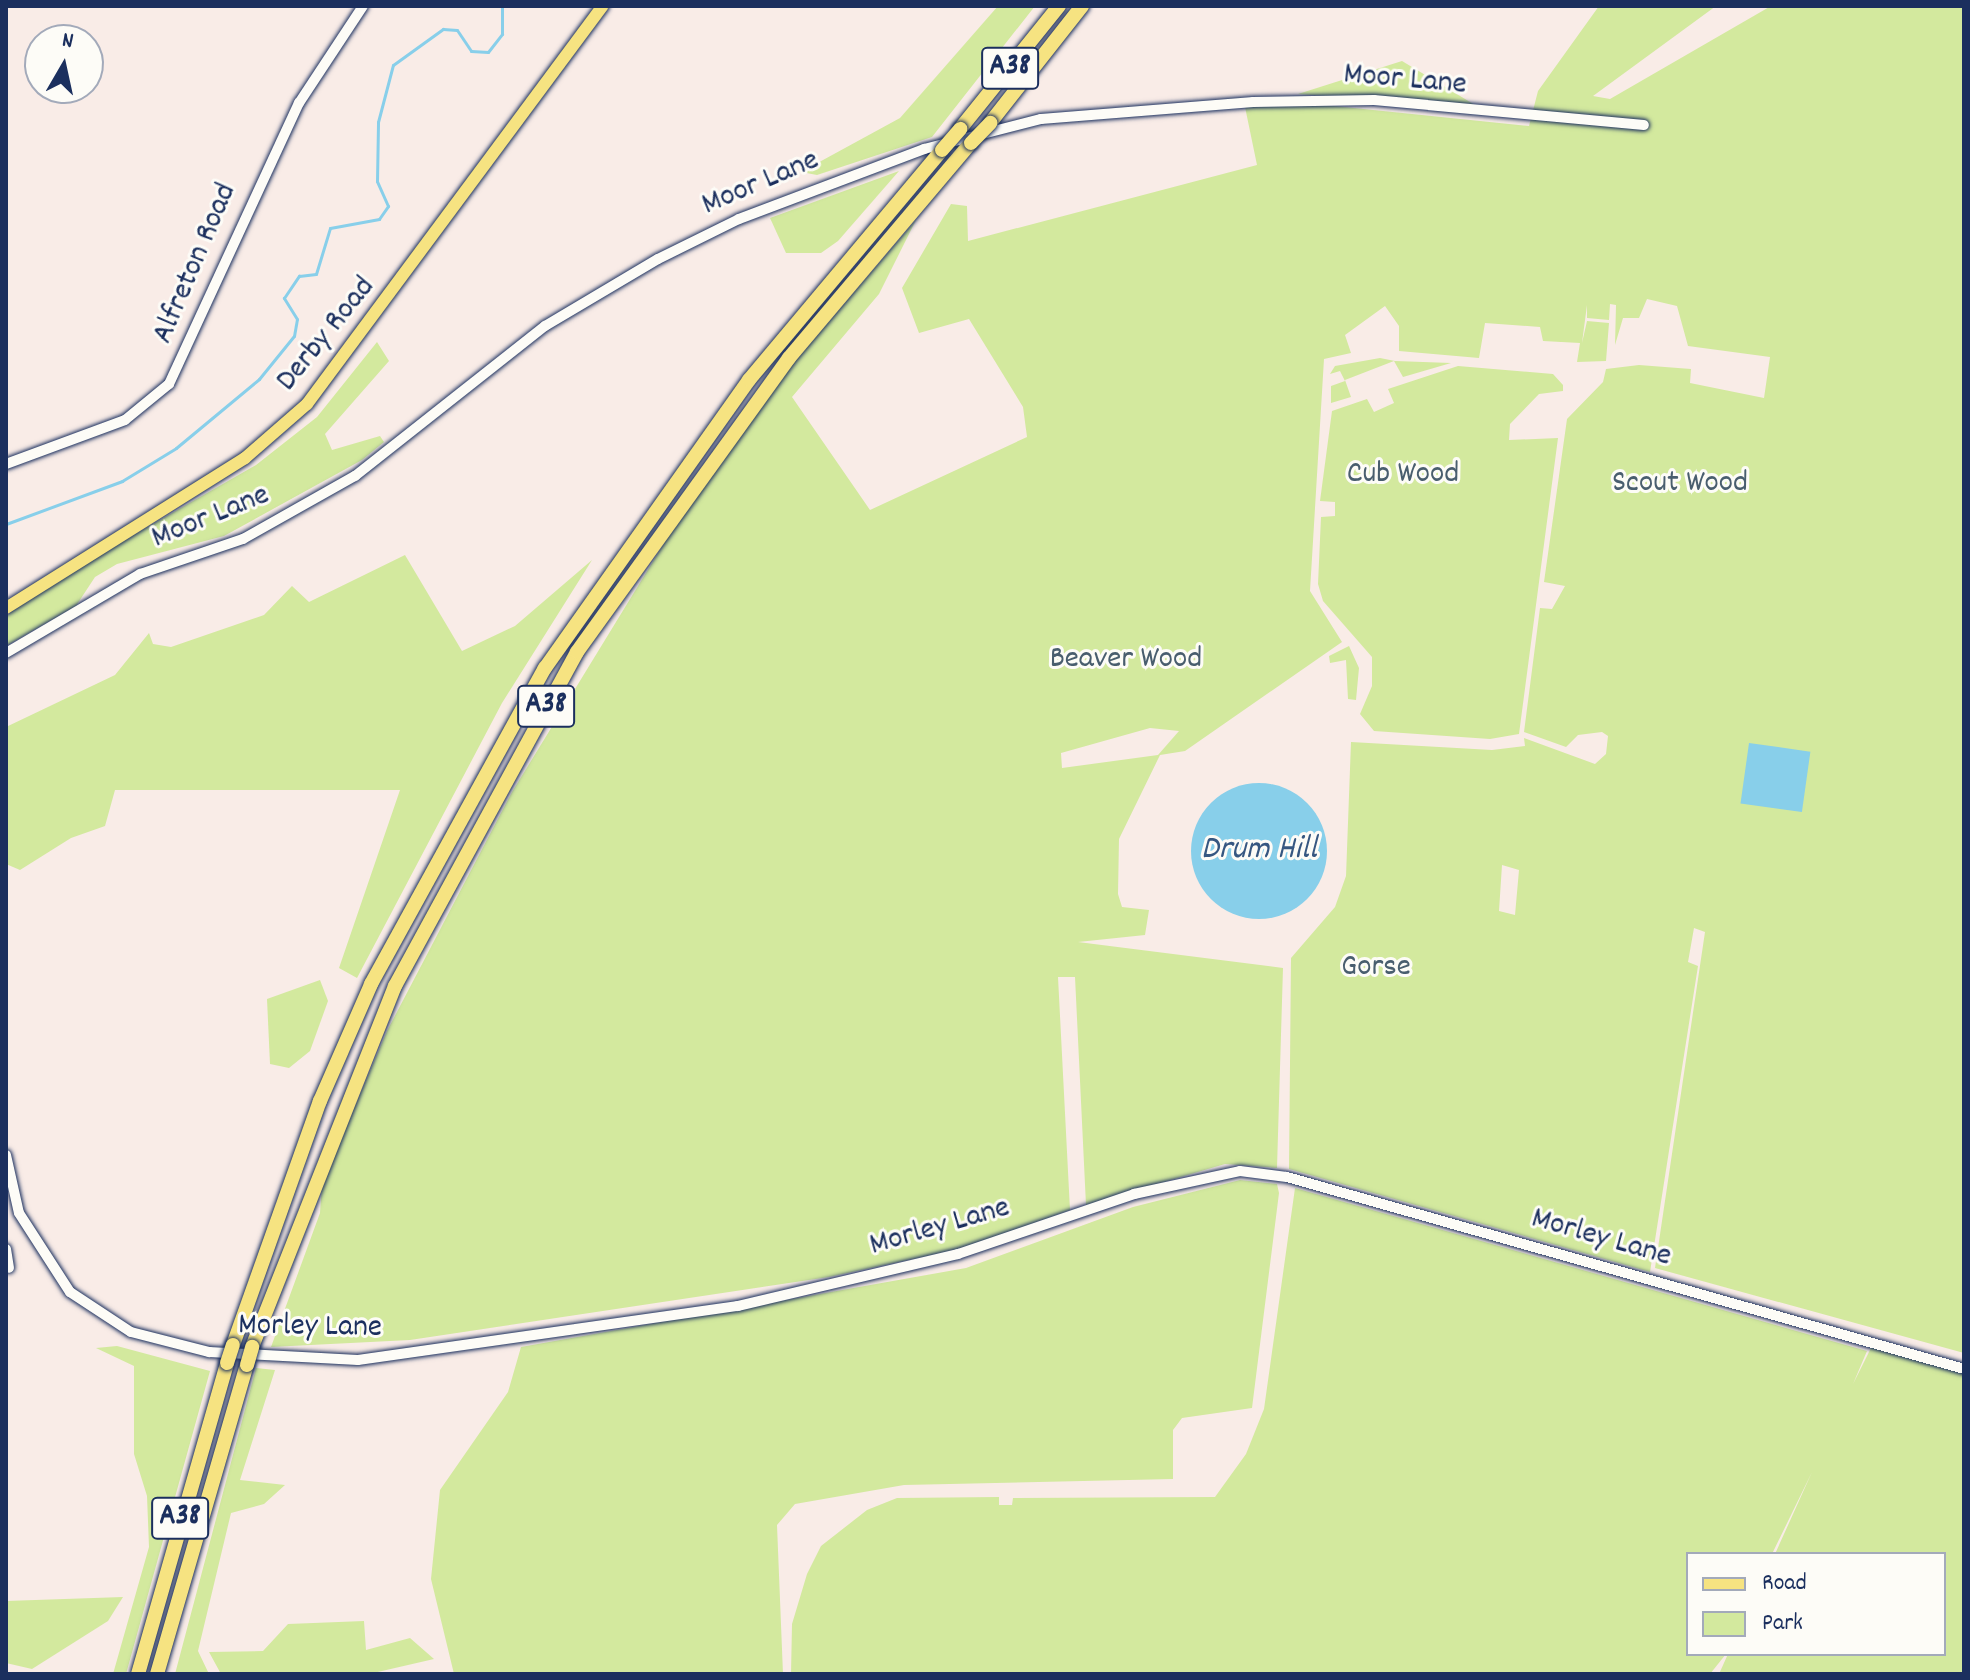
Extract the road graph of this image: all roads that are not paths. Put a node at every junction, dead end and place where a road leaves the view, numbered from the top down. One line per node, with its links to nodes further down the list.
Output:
1 (603, 6): 7 (main road, Derby Road)
2 (1059, 6): 13 (highway, A38, bridge)
3 (1082, 6): 14 (highway, A38, bridge)
4 (359, 8): 6 (street, Alfreton Road)
5 (1644, 125): 8 (street, Moor Lane)
6 (6, 464)
7 (6, 608)
8 (6, 653)
9 (6, 1155): 12 (street, Morley Lane)
10 (6, 1249): 11 (street)
11 (9, 1268)
12 (1964, 1369)
13 (138, 1674)
14 (157, 1674)

